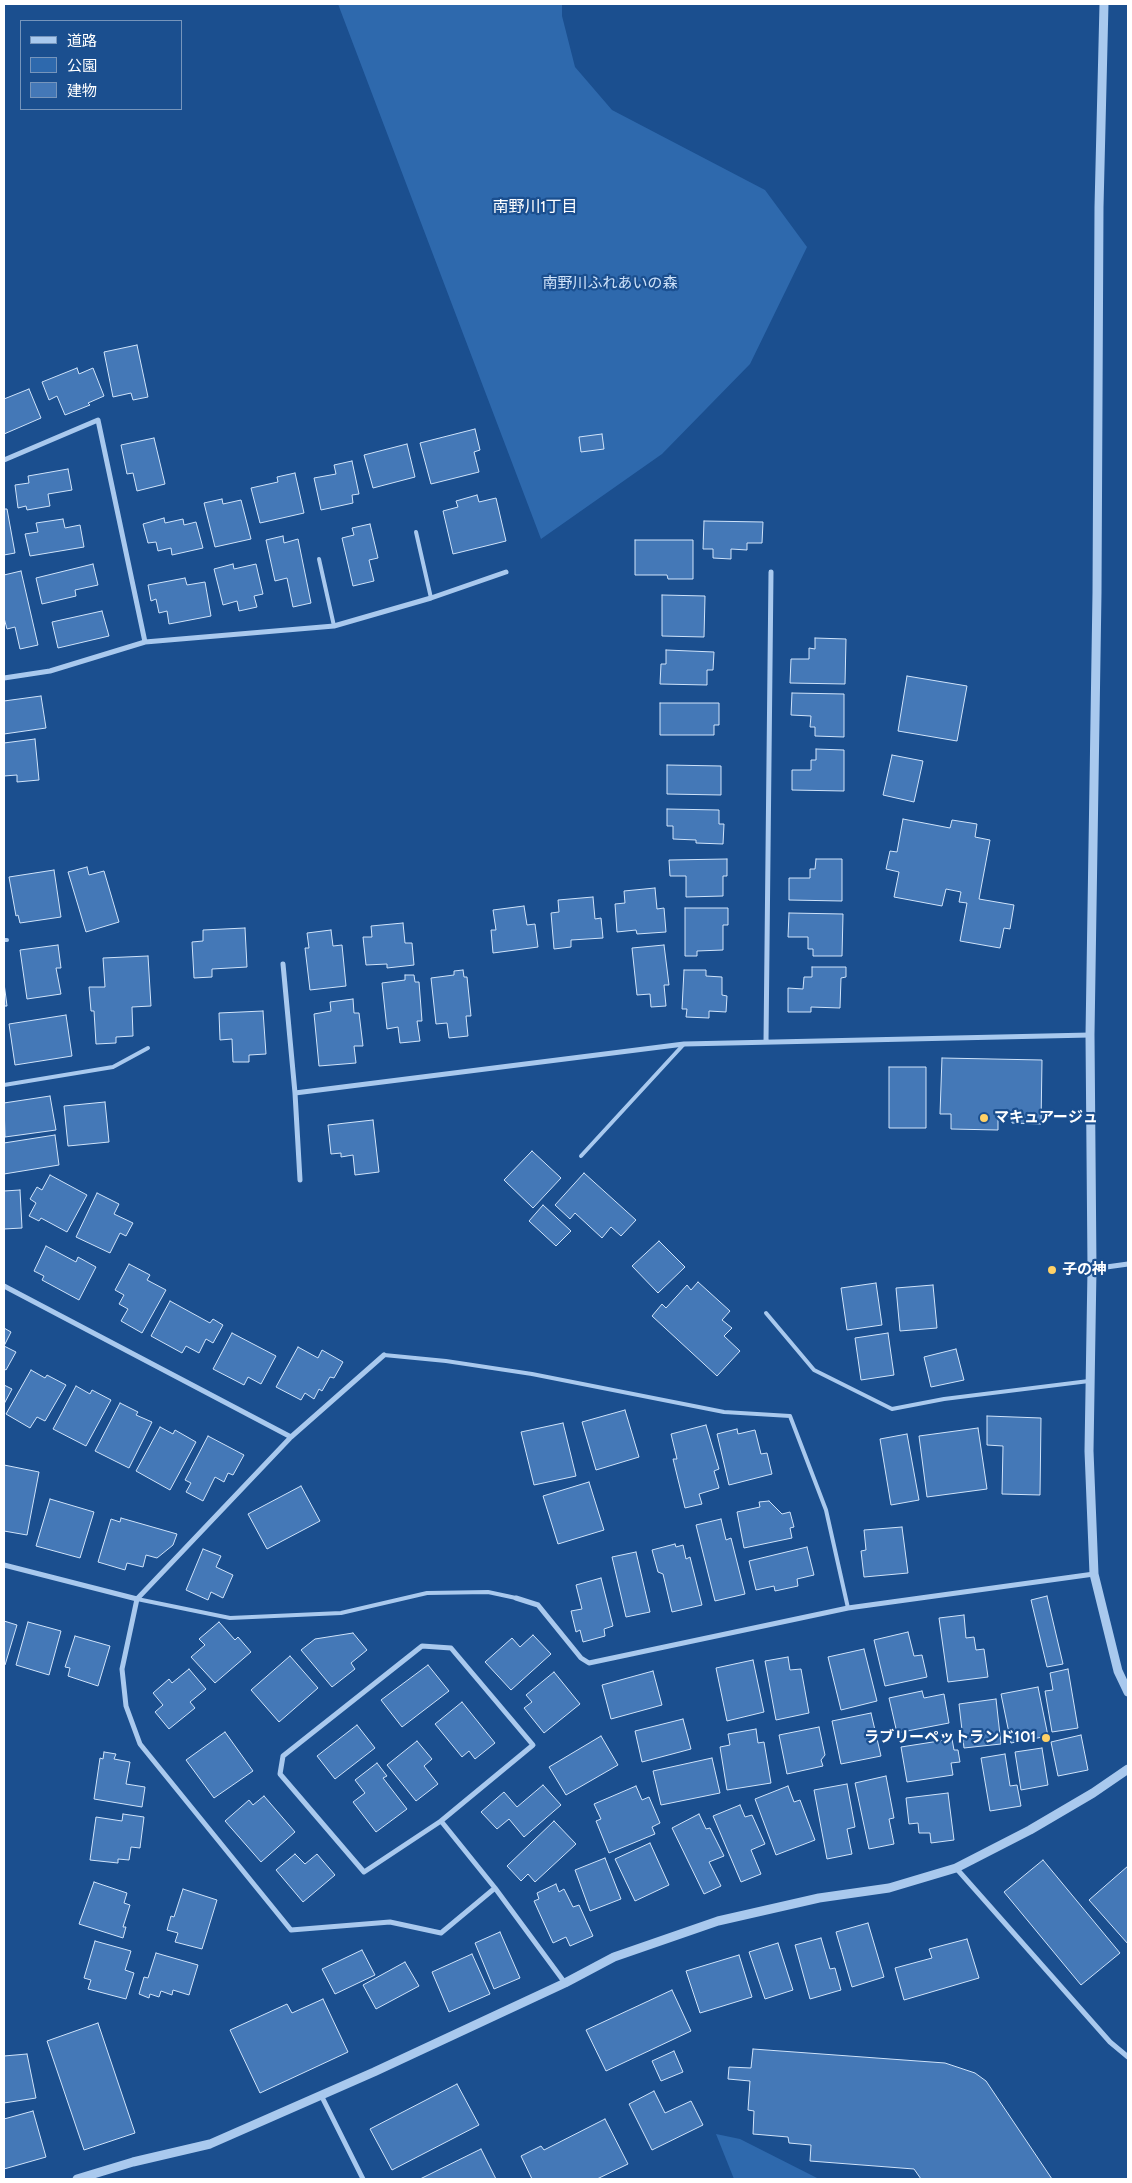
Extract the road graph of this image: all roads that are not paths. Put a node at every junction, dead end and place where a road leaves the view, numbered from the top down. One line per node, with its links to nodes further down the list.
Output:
1 (1104, 4): 12 (street)
2 (4, 460): 9 (street)
3 (416, 532): 7 (lane)
4 (318, 559): 8 (lane)
5 (506, 572): 7 (street)
6 (771, 572): 13 (street)
7 (431, 598): 8 (street)
8 (334, 626): 9 (street)
9 (145, 642): 10 (street)
10 (4, 678)
11 (283, 964): 17 (street)
12 (1090, 1035): 13 (street); 21 (street)
13 (766, 1042): 14 (street)
14 (684, 1044): 17 (street); 18 (lane)
15 (148, 1048): 16 (lane)
16 (4, 1085)
17 (295, 1093): 19 (street)
18 (581, 1156)
19 (300, 1180)
20 (1128, 1264): 21 (street)
21 (1092, 1268): 25 (street)
22 (4, 1286): 26 (street)
23 (766, 1313): 25 (lane)
24 (384, 1355): 26 (street); 31 (lane)
25 (1089, 1381): 28 (street)
26 (291, 1437): 30 (street)
27 (4, 1565): 30 (street)
28 (1094, 1574): 31 (street); 32 (street)
29 (516, 1598): 30 (lane); 31 (street)
30 (137, 1599): 36 (street)
31 (848, 1608)
32 (1128, 1692)
33 (1128, 1769): 35 (street)
34 (441, 1821): 34 (street); 36 (street)
35 (956, 1868): 37 (street); 38 (street)
36 (495, 1888): 37 (street)
37 (565, 1982): 39 (street)
38 (1128, 2057)
39 (321, 2095): 40 (street); 41 (street)
40 (77, 2179)
41 (363, 2179)

